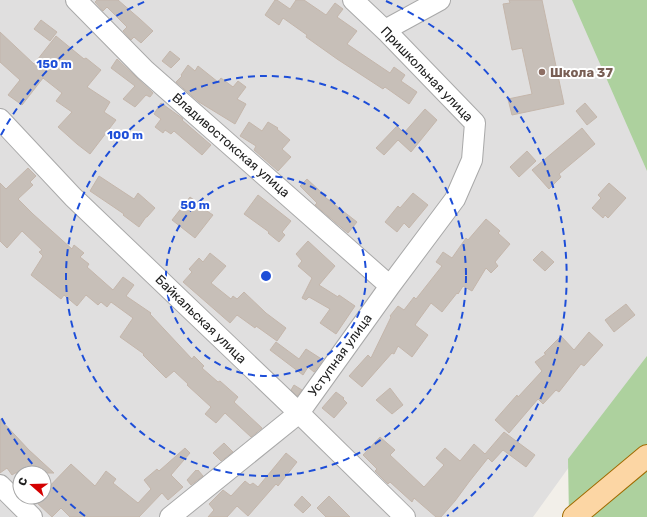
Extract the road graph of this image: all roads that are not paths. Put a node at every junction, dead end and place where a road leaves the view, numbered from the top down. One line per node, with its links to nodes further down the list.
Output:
1 (76, 0): 7 (street, Владивостокская улица)
2 (353, 0): 4 (street, Пришкольная улица)
3 (440, 0): 4 (street)
4 (385, 30): 6 (street, Пришкольная улица)
5 (0, 119): 8 (street, Байкальская улица)
6 (472, 160): 7 (street, Уступная улица)
7 (390, 286): 8 (street, Уступная улица)
8 (299, 413): 12 (street, Уступная улица); 13 (street, Байкальская улица)
9 (647, 456): 14 (main road)
10 (0, 485): 11 (street)
11 (32, 517)
12 (170, 517)
13 (405, 517)
14 (574, 517)

